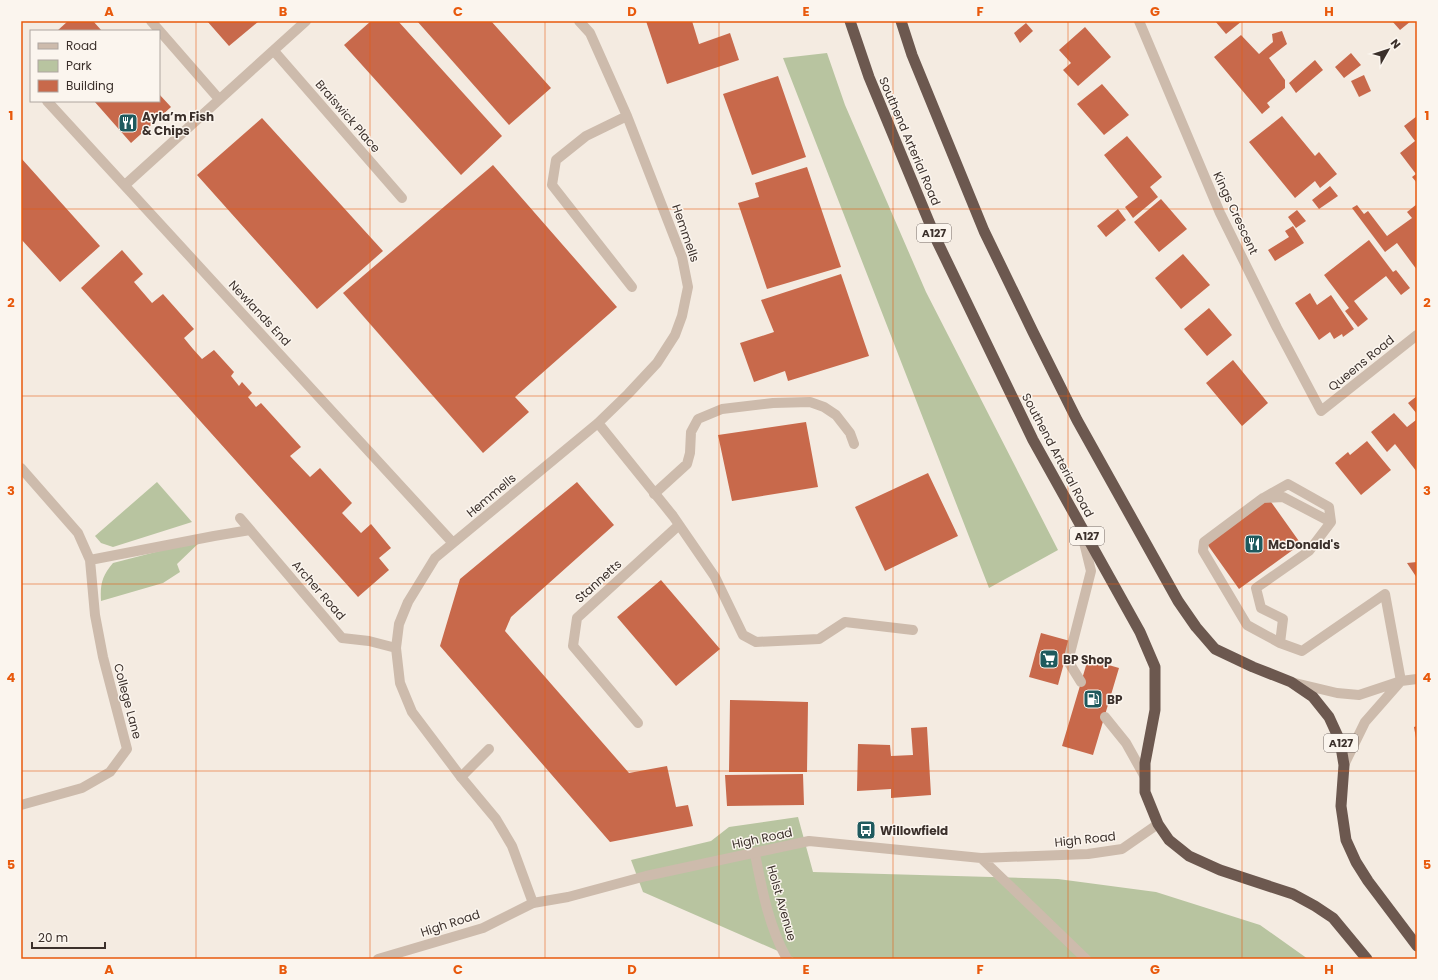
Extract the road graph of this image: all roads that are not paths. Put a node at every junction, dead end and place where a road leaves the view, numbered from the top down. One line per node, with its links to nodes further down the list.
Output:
1 (151, 21): 7 (street)
2 (306, 21): 9 (street)
3 (579, 21): 12 (street, Hemmells)
4 (850, 21): 23 (highway, Southend Arterial Road / A127)
5 (901, 21): 33 (highway, A127)
6 (1139, 21): 17 (street, Kings Crescent)
7 (159, 30)
8 (160, 31): 10 (street)
9 (274, 51): 10 (street); 14 (street, Braiswick Place)
10 (219, 100): 13 (street)
11 (48, 102): 13 (street, Newlands End)
12 (627, 116): 15 (street); 18 (street, Hemmells)
13 (125, 185): 26 (street, Newlands End)
14 (402, 198)
15 (632, 287)
16 (1417, 335): 17 (street, Queens Road)
17 (1321, 411)
18 (598, 423): 21 (street); 26 (street, Hemmells)
19 (854, 444): 21 (street)
20 (21, 468): 27 (street, College Lane)
21 (654, 494): 24 (street)
22 (240, 518): 25 (street, Archer Road)
23 (1079, 522): 32 (street); 40 (highway, Southend Arterial Road / A127)
24 (679, 525): 28 (street); 36 (street, Stannetts)
25 (250, 530): 27 (street); 30 (street, Archer Road)
26 (453, 543): 30 (street, Hemmells)
27 (90, 560): 41 (street, College Lane)
28 (913, 630)
29 (1280, 643): 29 (street); 34 (street)
30 (396, 648): 39 (street, Hemmells)
31 (1417, 679): 34 (street)
32 (1081, 682)
33 (1291, 682): 34 (street); 38 (highway, A127)
34 (1401, 682): 38 (street)
35 (1104, 717): 40 (street)
36 (638, 723)
37 (489, 749): 39 (street)
38 (1344, 765): 46 (highway, A127)
39 (461, 777): 45 (street, Hemmells)
40 (1145, 777): 42 (highway, Southend Arterial Road / A127)
41 (21, 805)
42 (1158, 824): 44 (street, High Road); 50 (highway, Southend Arterial Road / A127)
43 (755, 854): 44 (street, High Road); 45 (street, High Road); 48 (street, Holst Avenue)
44 (981, 858): 49 (street)
45 (533, 903): 47 (street, High Road)
46 (1417, 946)
47 (378, 959)
48 (787, 959)
49 (1086, 959)
50 (1368, 959)

